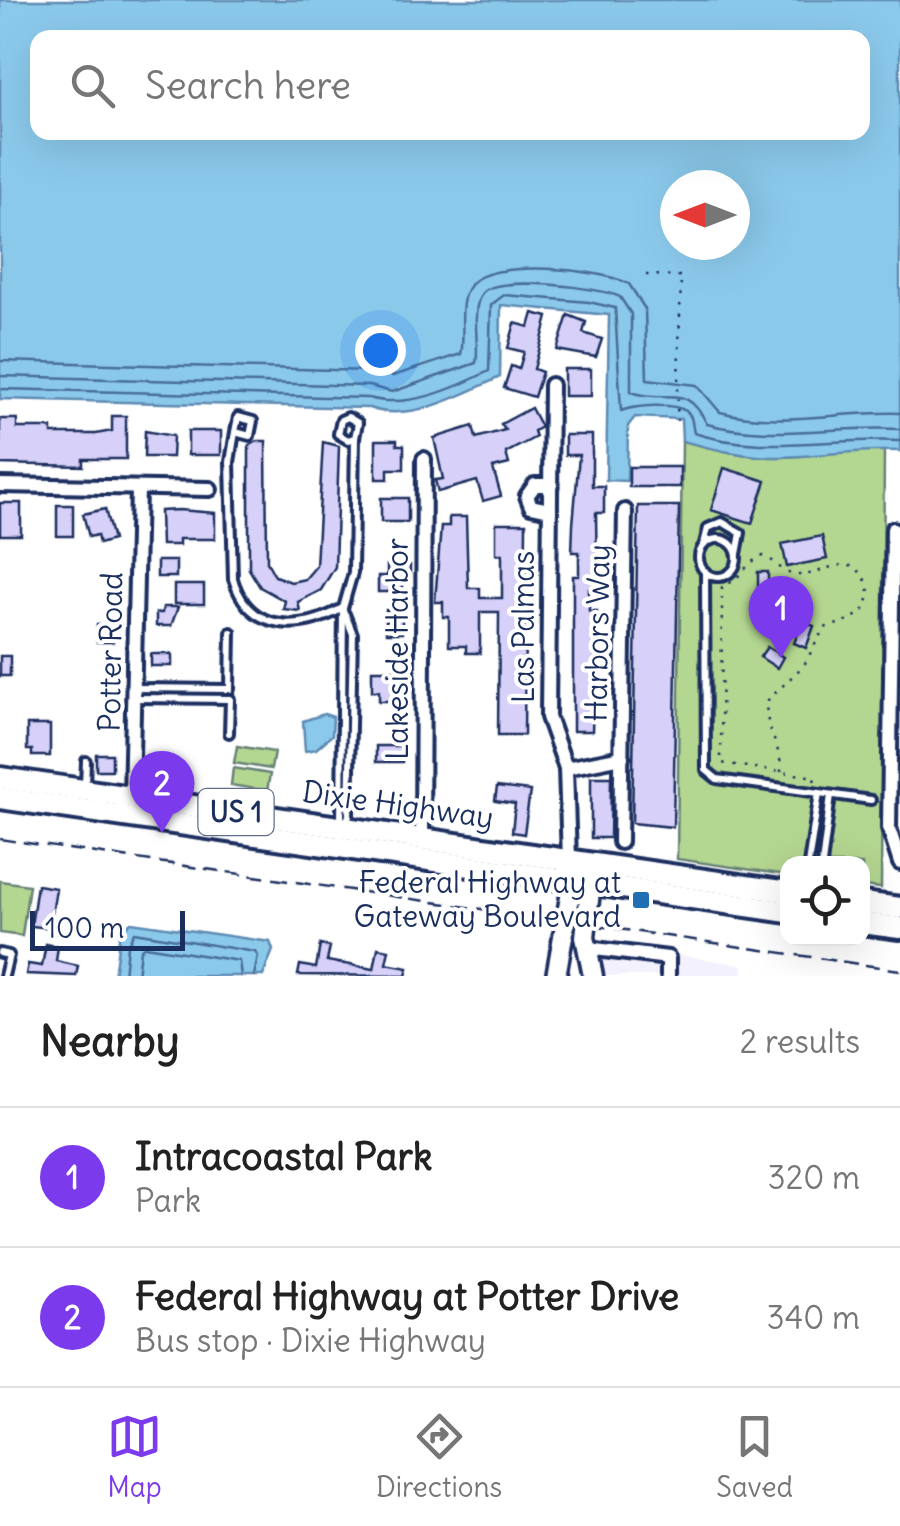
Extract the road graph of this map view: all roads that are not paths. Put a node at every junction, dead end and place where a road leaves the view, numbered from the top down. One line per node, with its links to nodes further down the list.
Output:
1 (551, 385): 5 (street, Las Palmas)
2 (235, 432): 15 (lane)
3 (355, 438): 15 (lane)
4 (424, 459): 34 (street, Lakeside Harbor)
5 (551, 485): 9 (street, Las Palmas); 9 (street, Las Palmas)
6 (0, 486): 7 (street)
7 (138, 488): 8 (street); 19 (street, Potter Road)
8 (210, 488)
9 (550, 510): 24 (street, Las Palmas)
10 (625, 511): 22 (street, Harbors Way)
11 (896, 528): 17 (street)
12 (704, 546): 13 (lane); 13 (lane); 14 (lane)
13 (736, 555): 14 (lane)
14 (705, 571): 28 (lane)
15 (343, 608): 33 (lane)
16 (231, 632): 18 (lane)
17 (896, 665): 26 (street)
18 (230, 689): 19 (lane); 20 (lane)
19 (135, 693): 20 (lane); 32 (street, Potter Road)
20 (230, 700): 21 (lane)
21 (230, 733)
22 (622, 757): 24 (street, Harbors Way); 35 (street, Harbors Way)
23 (86, 761): 27 (lane)
24 (566, 768): 41 (street, Las Palmas)
25 (0, 778): 27 (main road, Dixie Highway / US 1)
26 (895, 786): 40 (street)
27 (84, 790): 32 (main road, Dixie Highway / US 1)
28 (819, 793): 29 (lane); 36 (lane)
29 (832, 794): 31 (lane); 37 (lane)
30 (0, 798): 32 (main road, Dixie Highway / US 1)
31 (871, 800)
32 (130, 807): 33 (main road, Dixie Highway / US 1)
33 (340, 837): 34 (main road, Dixie Highway / US 1); 41 (main road, Dixie Highway / US 1)
34 (422, 839): 41 (main road, Dixie Highway / US 1)
35 (620, 842)
36 (810, 849): 37 (lane); 38 (lane)
37 (824, 851): 39 (lane)
38 (809, 856)
39 (823, 856)
40 (900, 863)
41 (581, 872): 42 (main road, Dixie Highway / US 1); 45 (main road, Dixie Highway / US 1); 48 (main road); 51 (main road)
42 (780, 891)
43 (870, 904): 44 (main road)
44 (900, 908)
45 (780, 910)
46 (870, 924): 47 (main road)
47 (900, 928)
48 (586, 948): 52 (main road); 53 (street)
49 (0, 954): 50 (lane)
50 (4, 976)
51 (556, 976)
52 (593, 976)
53 (668, 976)

